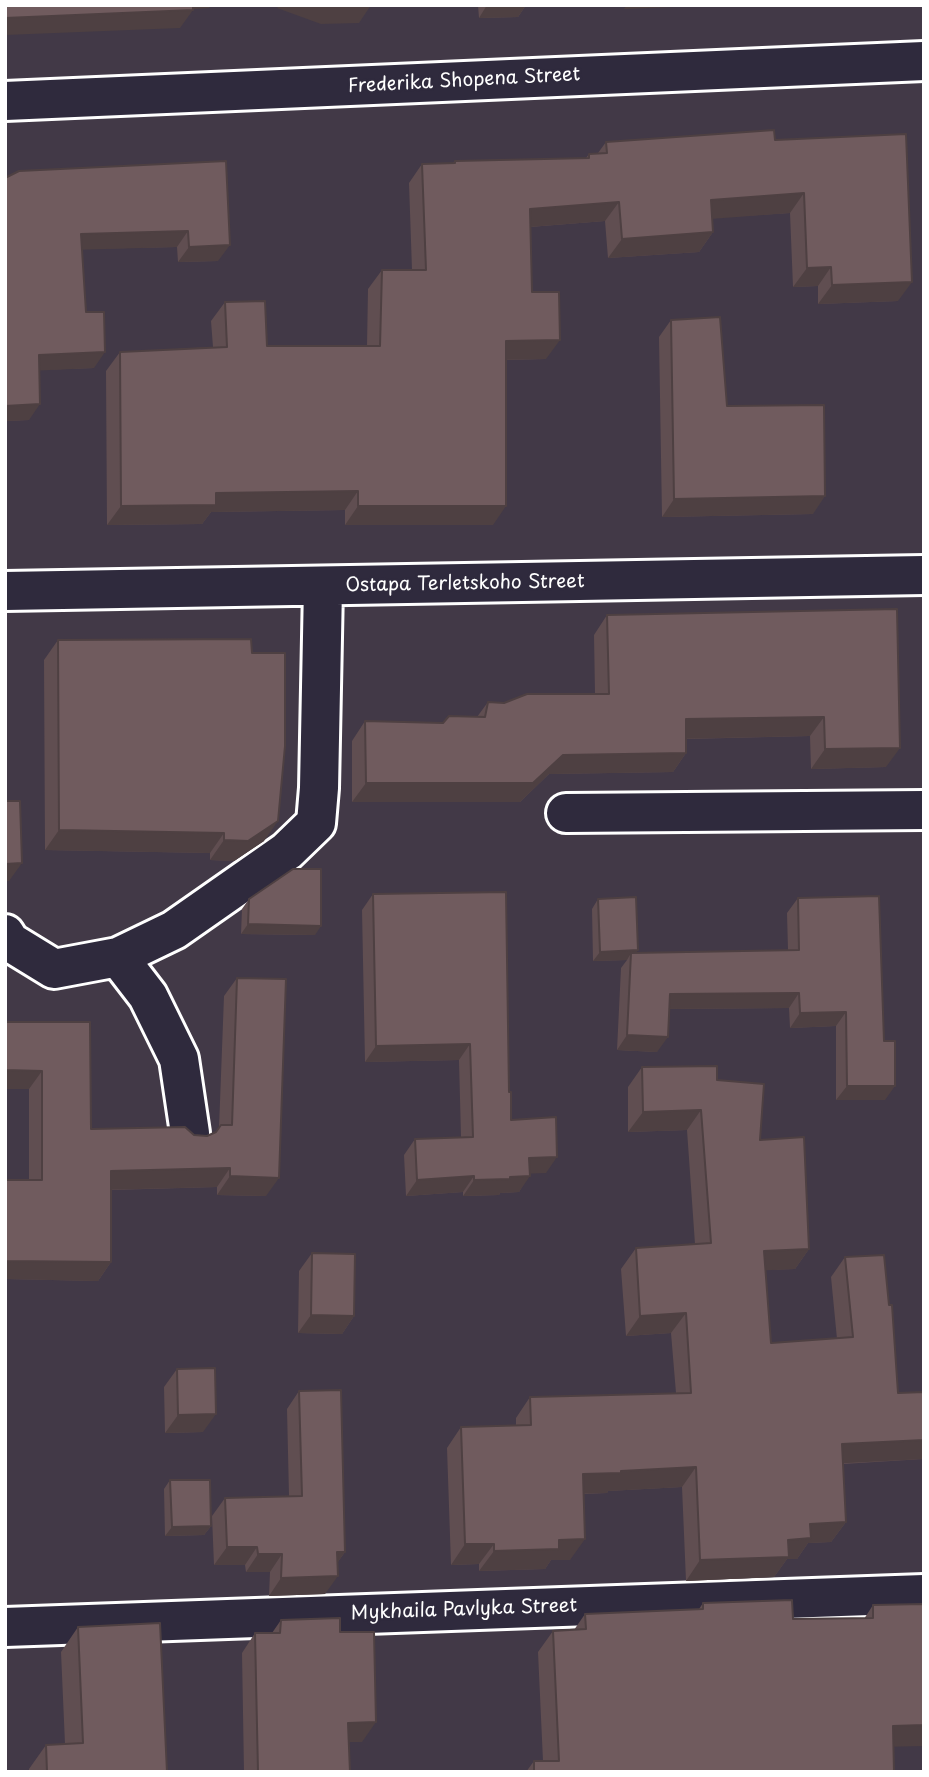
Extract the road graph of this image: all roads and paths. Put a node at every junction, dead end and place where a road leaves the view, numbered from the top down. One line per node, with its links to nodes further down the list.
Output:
1 (924, 61): 2 (street, Frederika Shopena Street)
2 (5, 101)
3 (924, 575): 4 (street, Ostapa Terletskoho Street)
4 (323, 587): 5 (street, Ostapa Terletskoho Street); 9 (street)
5 (5, 591)
6 (924, 810): 7 (street)
7 (566, 813)
8 (5, 934): 9 (street)
9 (118, 957): 10 (street)
10 (190, 1133)
11 (924, 1594): 12 (street, Mykhaila Pavlyka Street)
12 (5, 1627)

